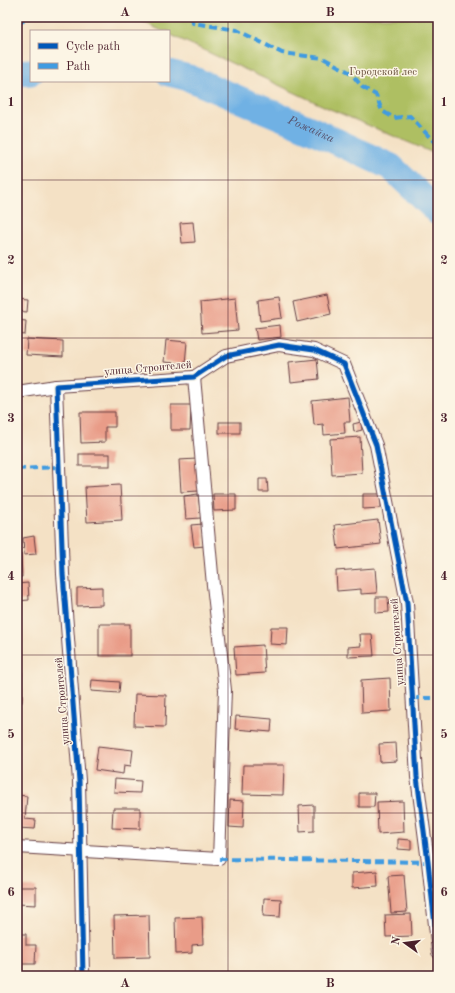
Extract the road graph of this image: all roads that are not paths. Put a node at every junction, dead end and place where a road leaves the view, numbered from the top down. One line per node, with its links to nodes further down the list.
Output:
1 (194, 376): 2 (street, улица Строителей); 5 (street); 6 (street, улица Строителей)
2 (56, 386): 3 (street); 5 (street, улица Строителей)
3 (17, 392)
4 (17, 847): 5 (street)
5 (80, 851): 7 (street, улица Строителей)
6 (438, 952)
7 (83, 976)

